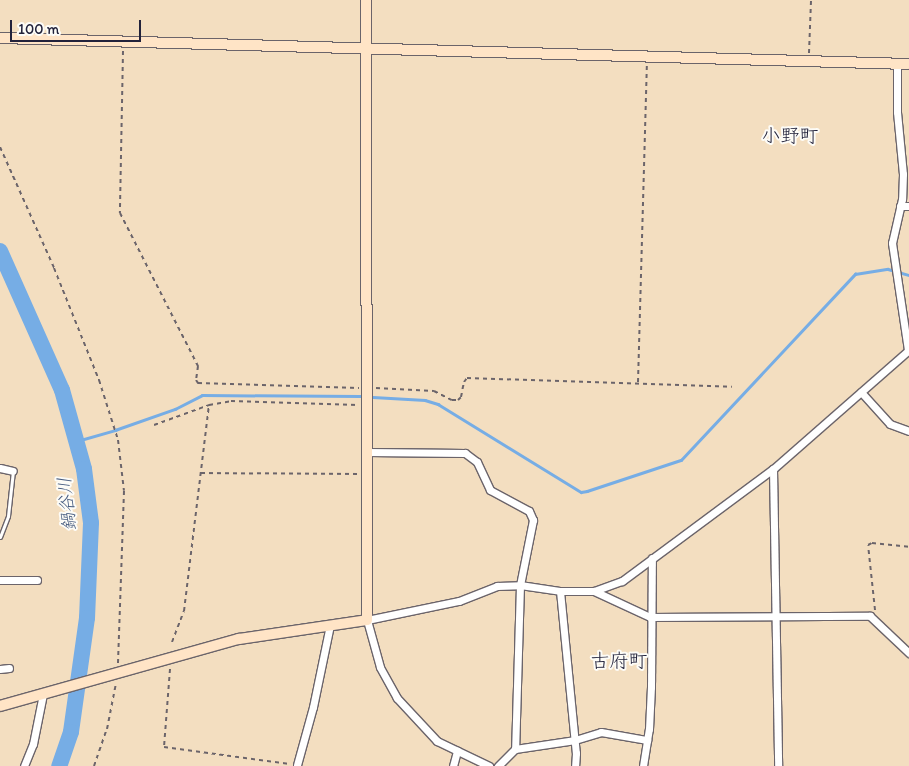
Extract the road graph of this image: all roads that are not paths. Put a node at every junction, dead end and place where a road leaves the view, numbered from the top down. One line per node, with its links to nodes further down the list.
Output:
1 (366, 0): 3 (street)
2 (0, 38): 3 (street)
3 (366, 49): 4 (street); 11 (street)
4 (897, 64): 5 (street); 6 (street)
5 (909, 64)
6 (900, 206): 7 (street); 8 (street)
7 (909, 206)
8 (909, 350): 9 (street)
9 (861, 392): 10 (street); 13 (street)
10 (909, 431)
11 (368, 452): 19 (street); 24 (street)
12 (0, 468): 14 (street)
13 (773, 469): 16 (street); 23 (street)
14 (14, 471): 15 (lane)
15 (0, 537)
16 (652, 558): 21 (street); 22 (street)
17 (0, 580): 18 (street)
18 (37, 580)
19 (520, 585): 20 (street); 24 (street); 33 (street)
20 (560, 591): 21 (street); 31 (street)
21 (594, 591): 22 (street)
22 (650, 617): 23 (street); 32 (street)
23 (775, 617): 26 (street); 42 (street)
24 (367, 620): 25 (street); 34 (street)
25 (330, 625): 29 (street); 35 (street)
26 (909, 653)
27 (9, 668): 28 (street)
28 (0, 669)
29 (43, 694): 30 (street); 36 (street)
30 (0, 706)
31 (575, 740): 32 (street); 33 (street); 40 (street)
32 (647, 740): 41 (street)
33 (515, 749): 39 (street)
34 (457, 751): 37 (street); 38 (street)
35 (297, 765)
36 (24, 766)
37 (453, 766)
38 (489, 766)
39 (498, 766)
40 (575, 766)
41 (643, 766)
42 (778, 766)

